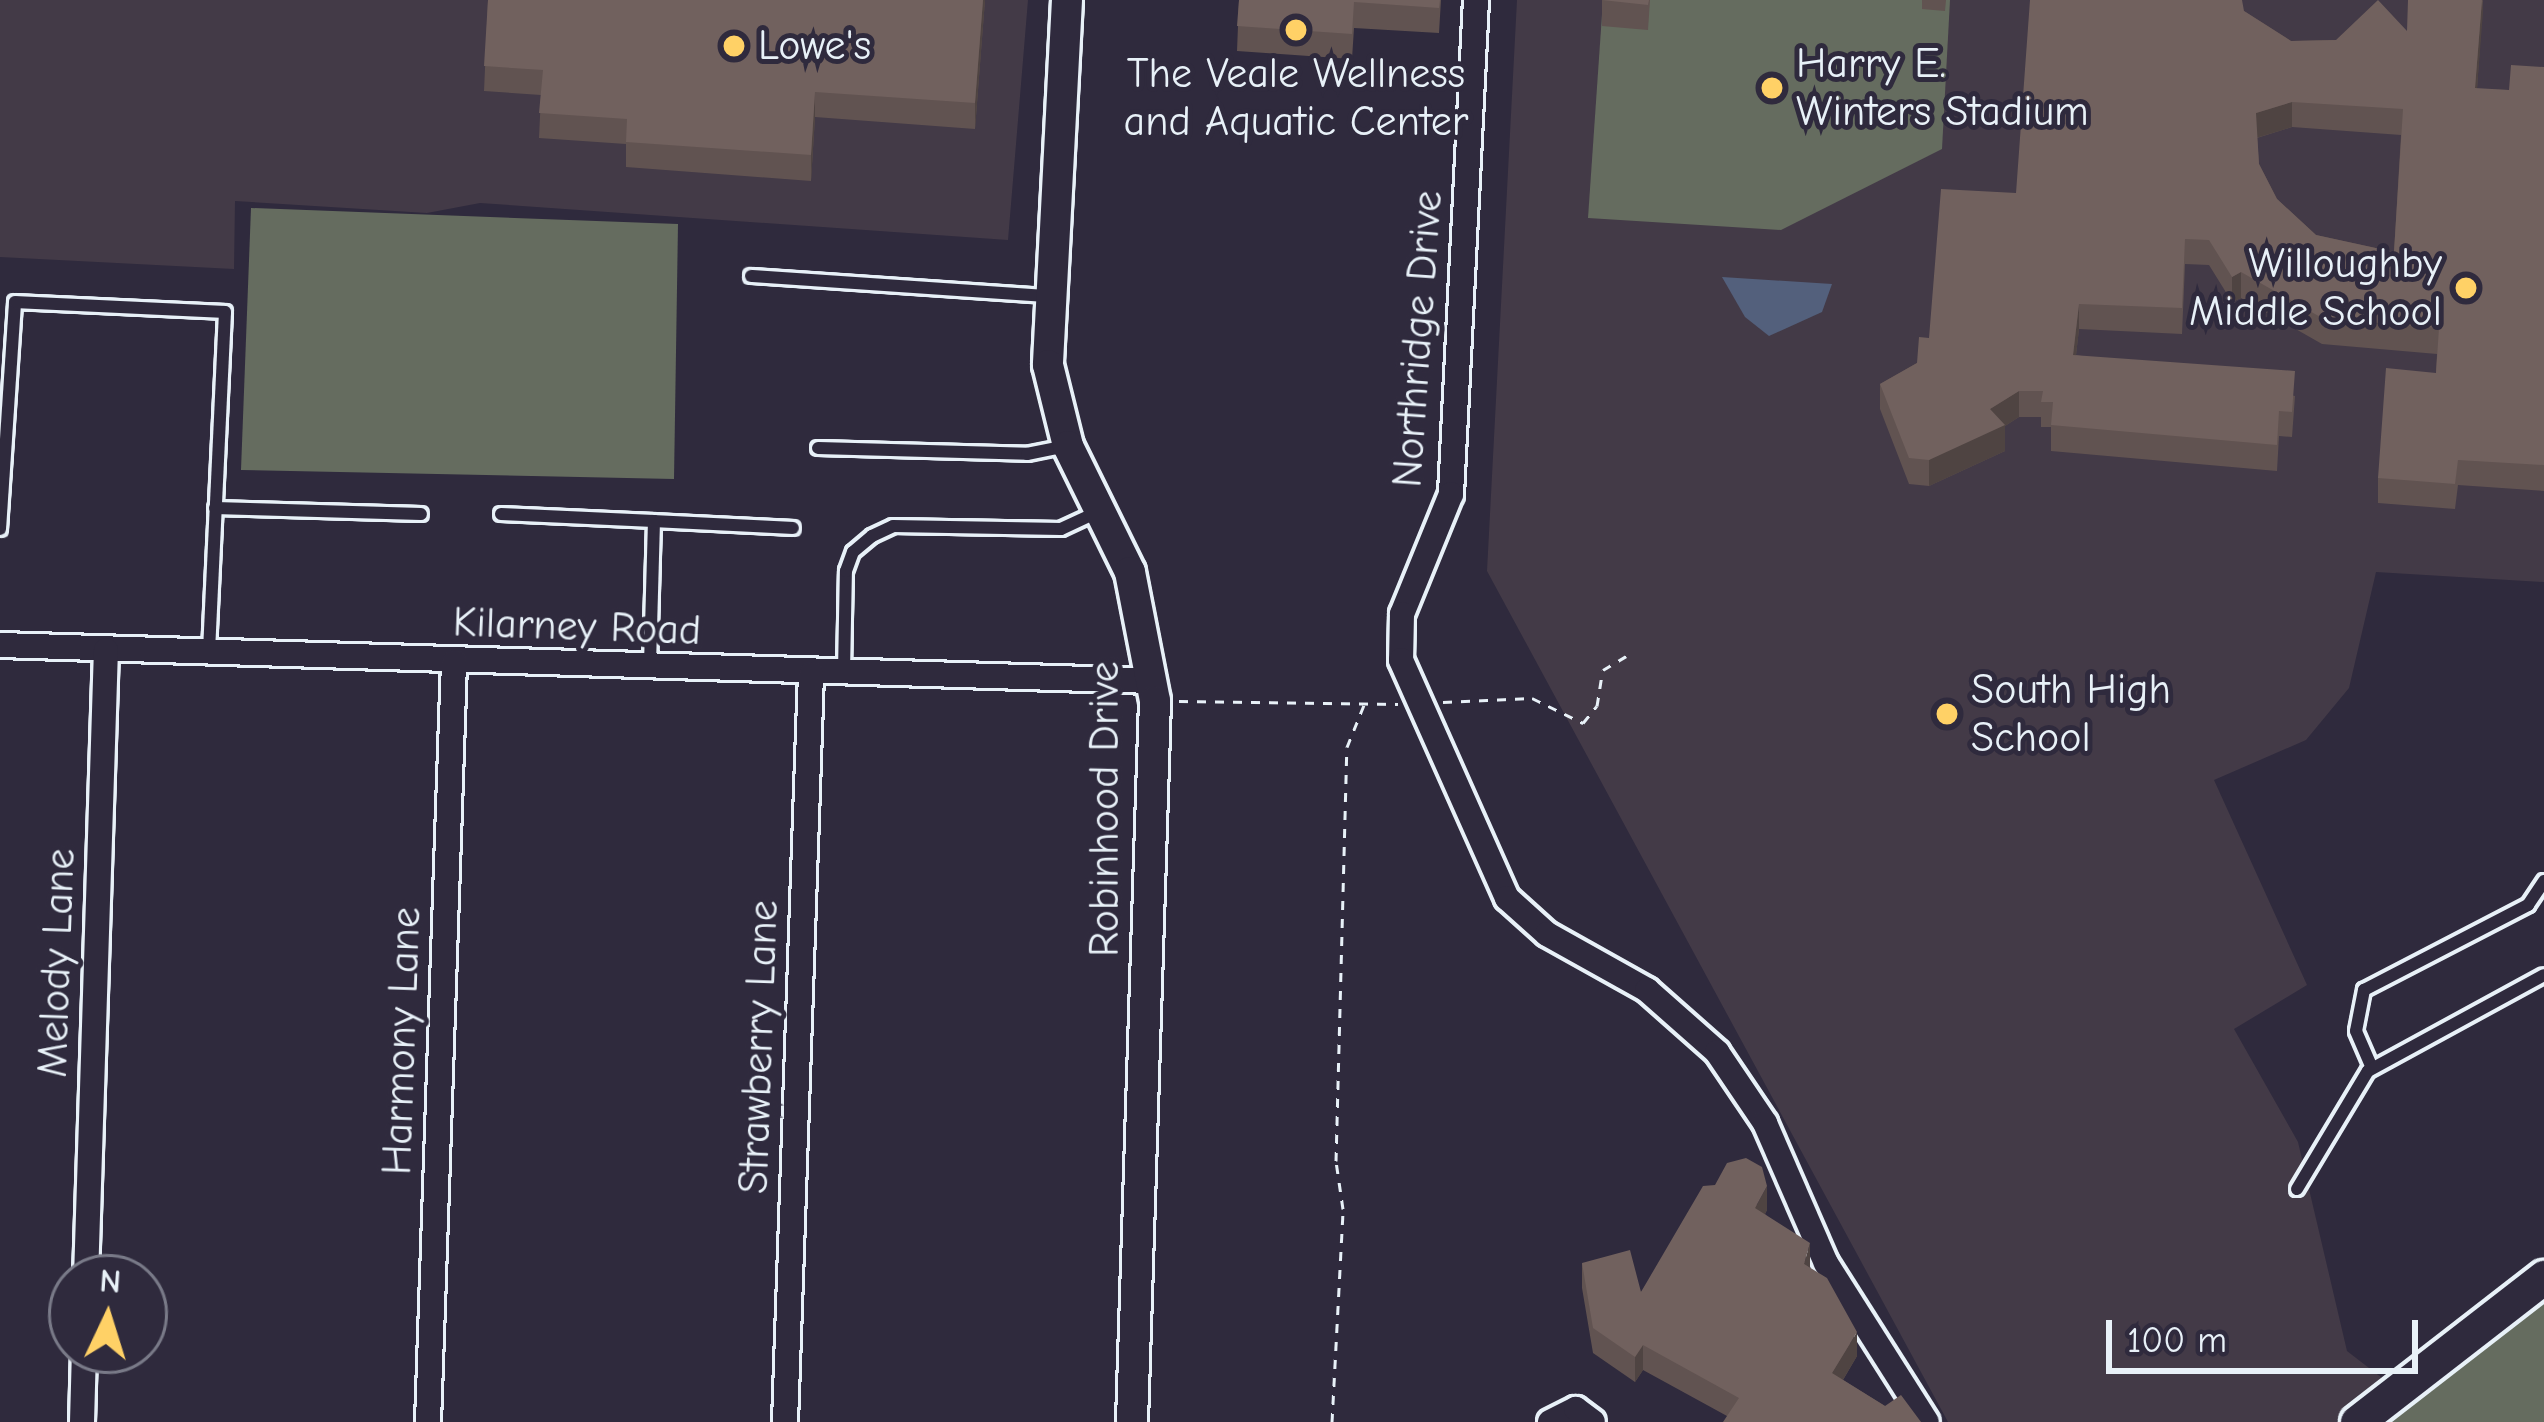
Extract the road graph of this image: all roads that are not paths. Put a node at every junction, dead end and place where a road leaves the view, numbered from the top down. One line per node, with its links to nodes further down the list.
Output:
1 (1066, 0): 4 (street, Robinhood Drive)
2 (1476, 0): 35 (street, Northridge Drive)
3 (751, 276): 4 (lane)
4 (1046, 296): 5 (street, Robinhood Drive)
5 (1068, 446): 6 (lane); 8 (street, Robinhood Drive)
6 (818, 448)
7 (215, 508): 9 (lane); 13 (lane); 16 (lane)
8 (1097, 512): 20 (lane); 21 (street, Robinhood Drive)
9 (421, 514)
10 (501, 514): 11 (lane)
11 (654, 521): 12 (lane); 18 (lane)
12 (793, 528)
13 (0, 529)
14 (0, 645): 15 (street, Kilarney Road)
15 (106, 650): 16 (street, Kilarney Road); 26 (street, Melody Lane)
16 (209, 655): 17 (street, Kilarney Road)
17 (454, 662): 18 (street, Kilarney Road); 30 (street, Harmony Lane)
18 (650, 668): 19 (street, Kilarney Road)
19 (811, 674): 20 (street, Kilarney Road); 31 (street, Strawberry Lane)
20 (844, 675): 21 (street, Kilarney Road)
21 (1152, 681): 32 (street, Robinhood Drive)
22 (2544, 881): 24 (lane)
23 (2544, 975): 24 (lane)
24 (2372, 1068): 25 (lane)
25 (2297, 1189)
26 (87, 1254)
27 (2544, 1277): 36 (main road)
28 (83, 1374): 29 (street)
29 (82, 1422)
30 (428, 1422)
31 (785, 1422)
32 (1132, 1422)
33 (1550, 1422): 34 (street)
34 (1593, 1422)
35 (1927, 1422)
36 (2357, 1422)

